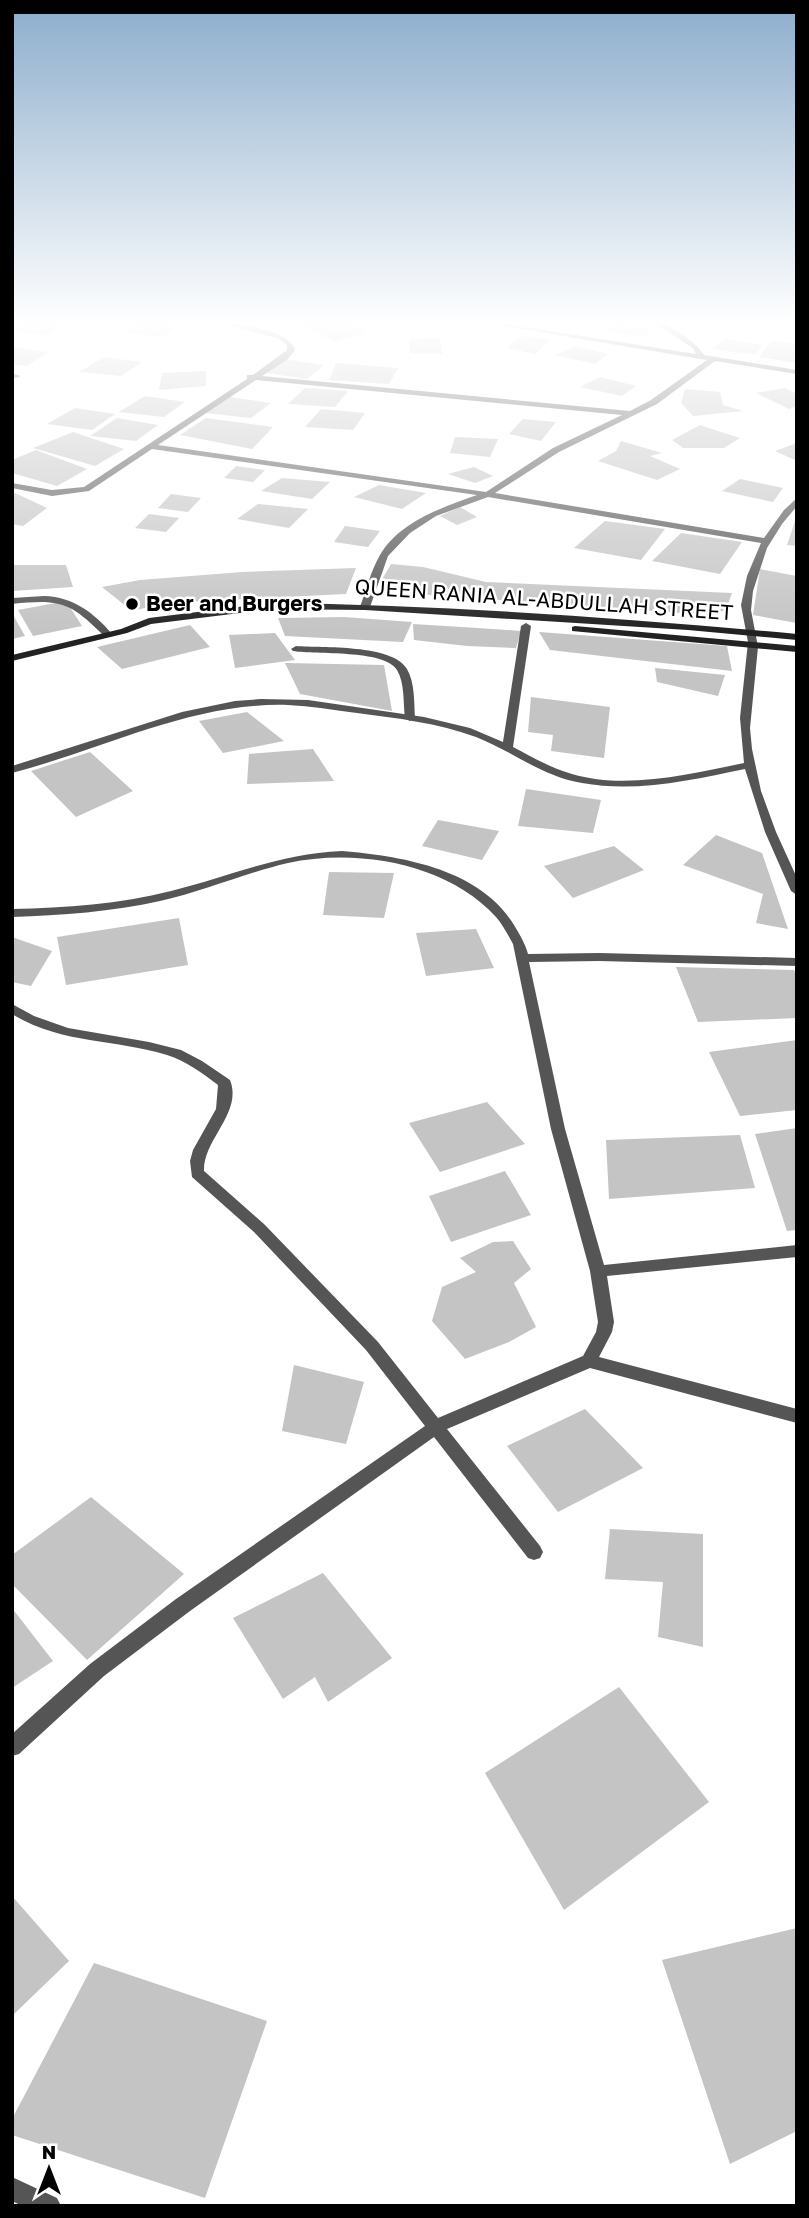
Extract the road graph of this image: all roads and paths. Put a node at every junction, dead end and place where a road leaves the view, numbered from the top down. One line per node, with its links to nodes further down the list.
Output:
1 (180, 426): 3 (street)
2 (605, 426): 5 (street)
3 (150, 446): 4 (street); 5 (street)
4 (12, 485)
5 (486, 495): 7 (street); 9 (street)
6 (796, 502): 7 (street)
7 (766, 541): 14 (street)
8 (12, 601): 12 (street)
9 (365, 607): 11 (main road, QUEEN RANIA AL-ABDULLAH STREET); 14 (main road, QUEEN RANIA AL-ABDULLAH STREET)
10 (526, 626): 11 (main road, QUEEN RANIA AL-ABDULLAH STREET); 14 (main road, QUEEN RANIA AL-ABDULLAH STREET); 19 (street)
11 (124, 631): 12 (main road, QUEEN RANIA AL-ABDULLAH STREET)
12 (108, 635): 17 (main road, QUEEN RANIA AL-ABDULLAH STREET)
13 (797, 637): 14 (main road, QUEEN RANIA AL-ABDULLAH STREET)
14 (752, 638): 16 (main road, QUEEN RANIA AL-ABDULLAH STREET); 20 (street)
15 (296, 649): 18 (street)
16 (797, 649)
17 (12, 658)
18 (410, 718): 19 (street); 21 (street)
19 (508, 746): 20 (street)
20 (749, 765): 22 (street)
21 (12, 770)
22 (797, 891)
23 (12, 913): 24 (street)
24 (526, 958): 25 (street); 28 (street)
25 (797, 962)
26 (12, 1008): 31 (street)
27 (797, 1251): 28 (street)
28 (598, 1271): 29 (street)
29 (589, 1361): 30 (street); 31 (street)
30 (797, 1416)
31 (437, 1426): 32 (street); 33 (street)
32 (534, 1552)
33 (12, 1747)
34 (12, 2189): 35 (street)
35 (50, 2206)

